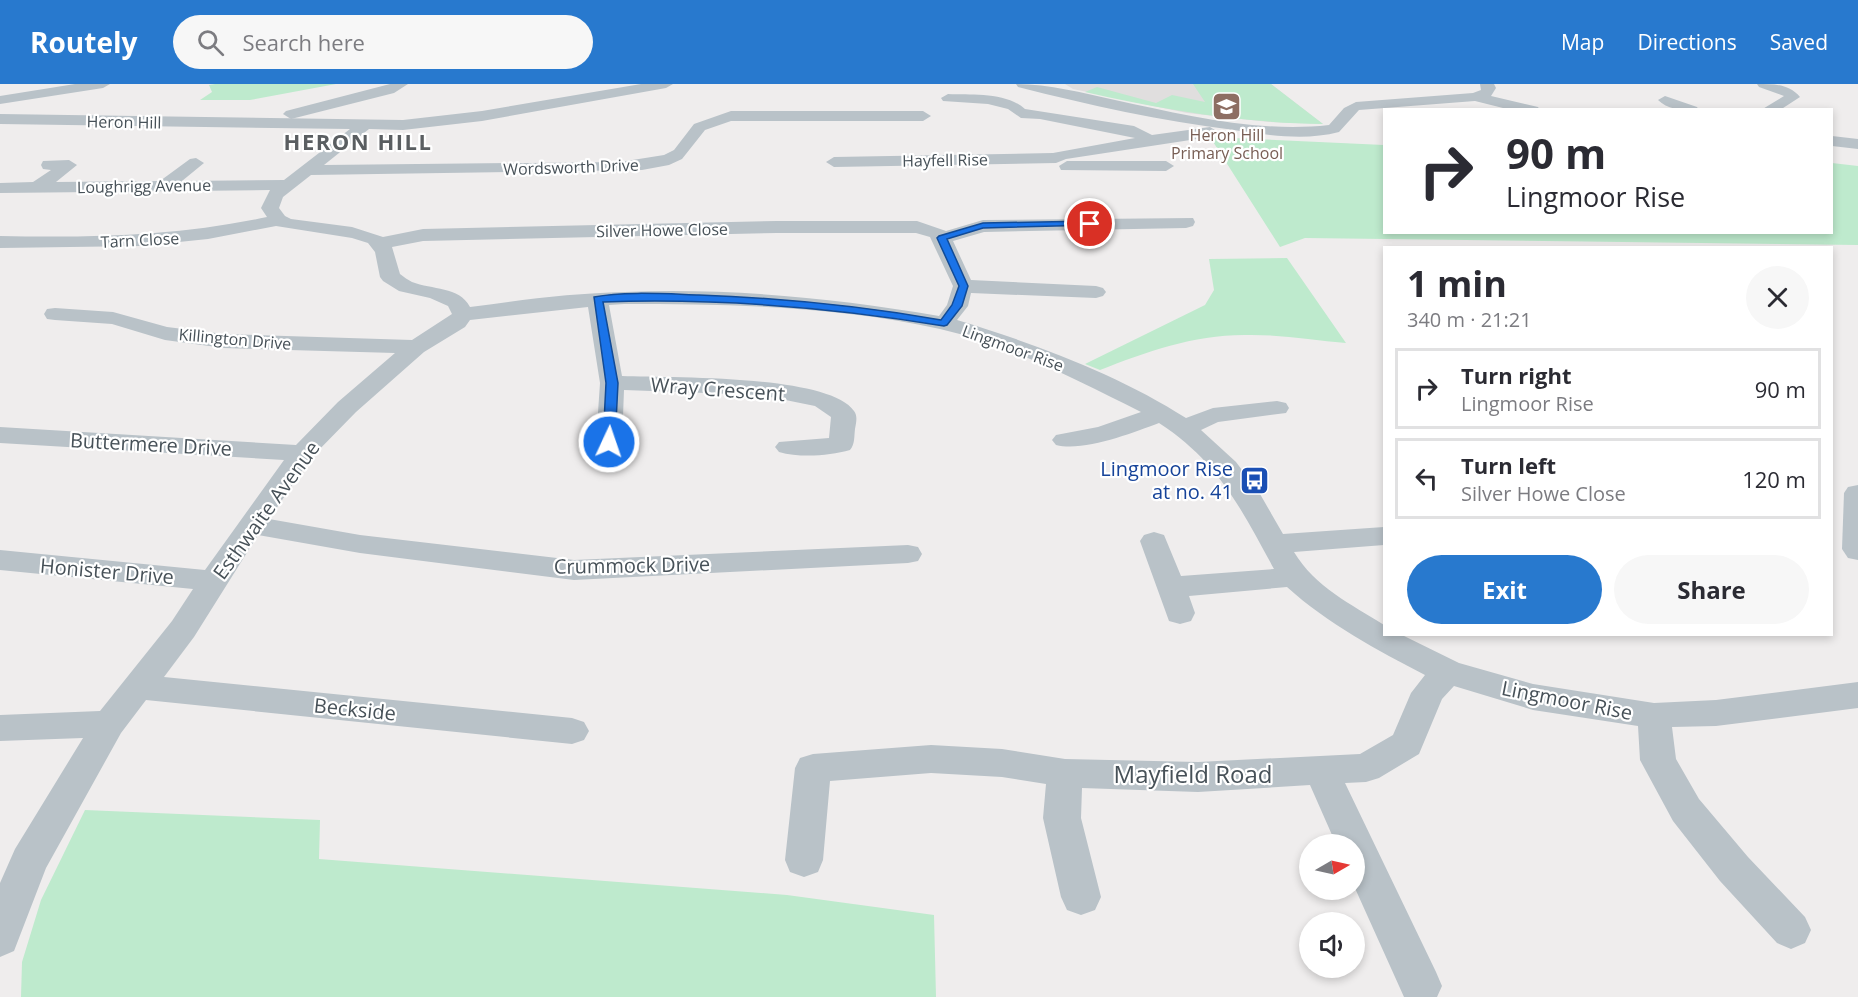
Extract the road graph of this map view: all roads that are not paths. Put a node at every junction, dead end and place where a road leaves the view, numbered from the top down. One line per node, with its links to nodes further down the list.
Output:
1 (103, 84): 11 (street, Heron Hill)
2 (401, 84): 22 (street, Heron Hill)
3 (666, 84): 14 (street, Heron Hill)
4 (1023, 84): 24 (street)
5 (1487, 84): 9 (street)
6 (1764, 84): 17 (street)
7 (537, 90): 14 (street)
8 (1372, 91): 13 (street)
9 (1475, 97): 13 (street); 15 (street)
10 (948, 98): 25 (street)
11 (0, 100)
12 (1665, 100): 16 (street)
13 (1386, 102): 18 (street)
14 (551, 104): 23 (street, Heron Hill)
15 (1524, 108)
16 (1687, 108)
17 (1772, 108)
18 (1344, 115): 20 (street); 24 (street)
19 (923, 116): 33 (street, Wordsworth Drive)
20 (1383, 118)
21 (0, 119): 22 (street, Heron Hill)
22 (249, 124): 23 (street, Heron Hill)
23 (365, 125): 33 (street)
24 (1236, 127): 25 (street, Hayfell Rise)
25 (1149, 140): 28 (street, Hayfell Rise)
26 (1833, 141): 27 (street)
27 (1858, 144)
28 (1056, 158): 29 (street, Hayfell Rise); 31 (street, Hayfell Rise)
29 (834, 162)
30 (196, 163): 34 (street)
31 (1166, 166)
32 (110, 174): 35 (street)
33 (298, 177): 34 (street, Loughrigg Avenue); 38 (street)
34 (164, 186): 35 (street, Loughrigg Avenue)
35 (33, 187): 36 (street, Loughrigg Avenue); 37 (street)
36 (0, 188)
37 (0, 200)
38 (278, 220): 41 (street, Tarn Close); 42 (street)
39 (1186, 222): 40 (street)
40 (942, 238): 42 (street, Silver Howe Close); 43 (street)
41 (0, 242)
42 (381, 243): 47 (street)
43 (963, 286): 44 (street); 48 (street)
44 (1096, 292)
45 (597, 300): 47 (street, Lingmoor Rise); 48 (street, Lingmoor Rise); 50 (street)
46 (55, 314): 49 (street, Killington Drive)
47 (463, 314): 49 (street, Esthwaite Avenue)
48 (944, 323): 52 (street, Lingmoor Rise)
49 (416, 347): 58 (street, Esthwaite Avenue)
50 (612, 383): 56 (street); 57 (street, Wray Crescent)
51 (1277, 408): 53 (street)
52 (1161, 413): 53 (street, Lingmoor Rise); 55 (street)
53 (1184, 428): 63 (street, Lingmoor Rise)
54 (0, 435): 58 (street, Buttermere Drive)
55 (1065, 440)
56 (609, 442)
57 (788, 447)
58 (302, 453): 60 (street, Esthwaite Avenue)
59 (1858, 493): 64 (street)
60 (252, 525): 65 (street, Crummock Drive); 68 (street, Esthwaite Avenue)
61 (1383, 536): 63 (street)
62 (1154, 541): 67 (street)
63 (1274, 544): 67 (street, Lingmoor Rise)
64 (1858, 551)
65 (908, 554)
66 (0, 560): 68 (street, Honister Drive)
67 (1294, 577): 69 (street, Lingmoor Rise)
68 (215, 581): 70 (street, Esthwaite Avenue)
69 (1448, 672): 72 (street, Lingmoor Rise); 76 (street, Mayfield Road)
70 (138, 687): 73 (street, Esthwaite Avenue); 75 (street, Beckside)
71 (1858, 695): 72 (street, Lingmoor Rise)
72 (1654, 716): 80 (street, Lingmoor Rise)
73 (109, 724): 74 (street); 81 (street, Esthwaite Avenue)
74 (0, 728)
75 (572, 731)
76 (1321, 771): 77 (street, Mayfield Road); 82 (street)
77 (1065, 772): 78 (street, Mayfield Road); 79 (street)
78 (804, 860)
79 (1080, 897)
80 (1791, 930)
81 (0, 938)
82 (1421, 986)

